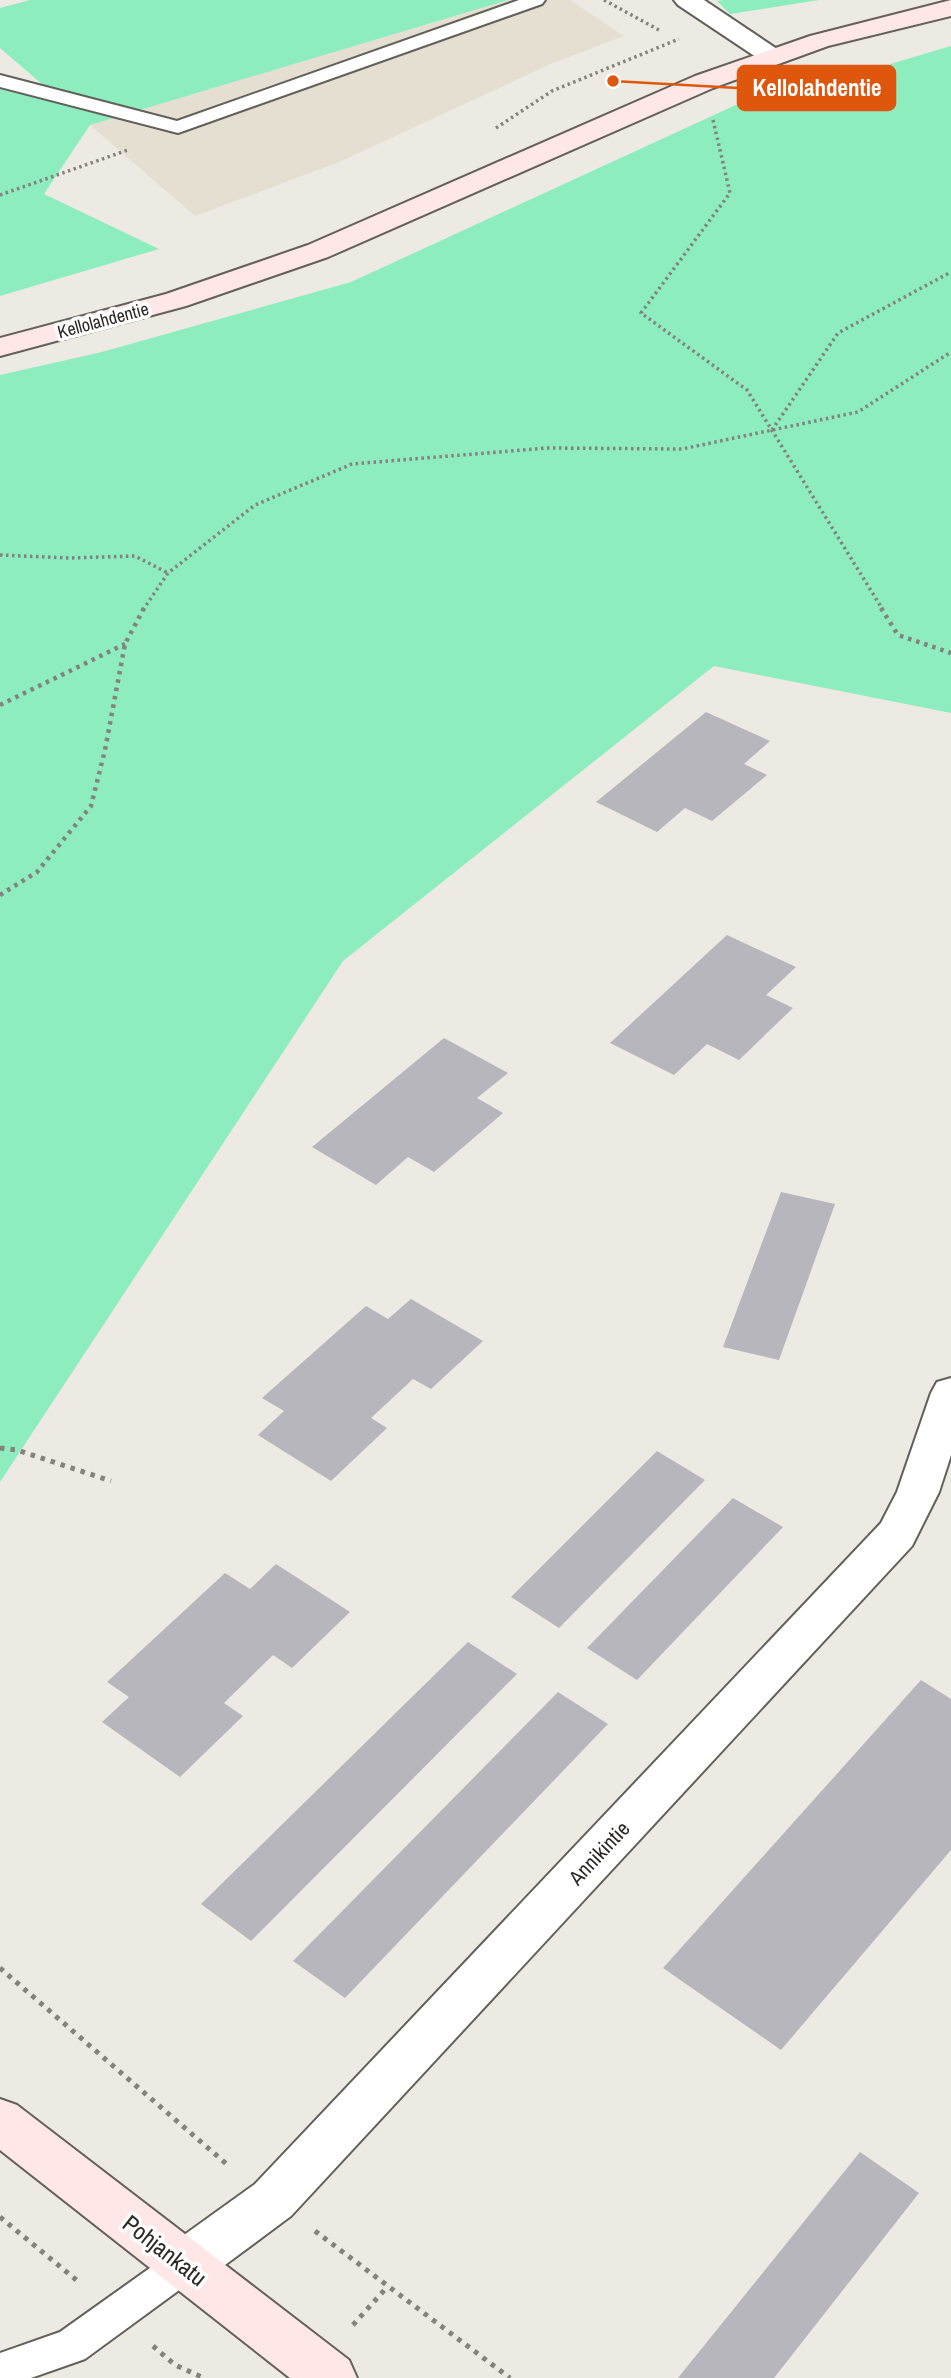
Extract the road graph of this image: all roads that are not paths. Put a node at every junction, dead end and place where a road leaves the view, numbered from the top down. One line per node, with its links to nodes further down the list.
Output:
1 (536, 0): 5 (lane)
2 (687, 0): 4 (street)
3 (951, 8): 4 (street, Kellolahdentie)
4 (771, 56): 6 (street, Kellolahdentie)
5 (0, 82)
6 (0, 347)
7 (951, 1393): 9 (street, Annikintie)
8 (0, 2121): 9 (street, Pohjankatu)
9 (184, 2265): 10 (lane); 11 (street, Pohjankatu)
10 (0, 2371)
11 (331, 2378)

